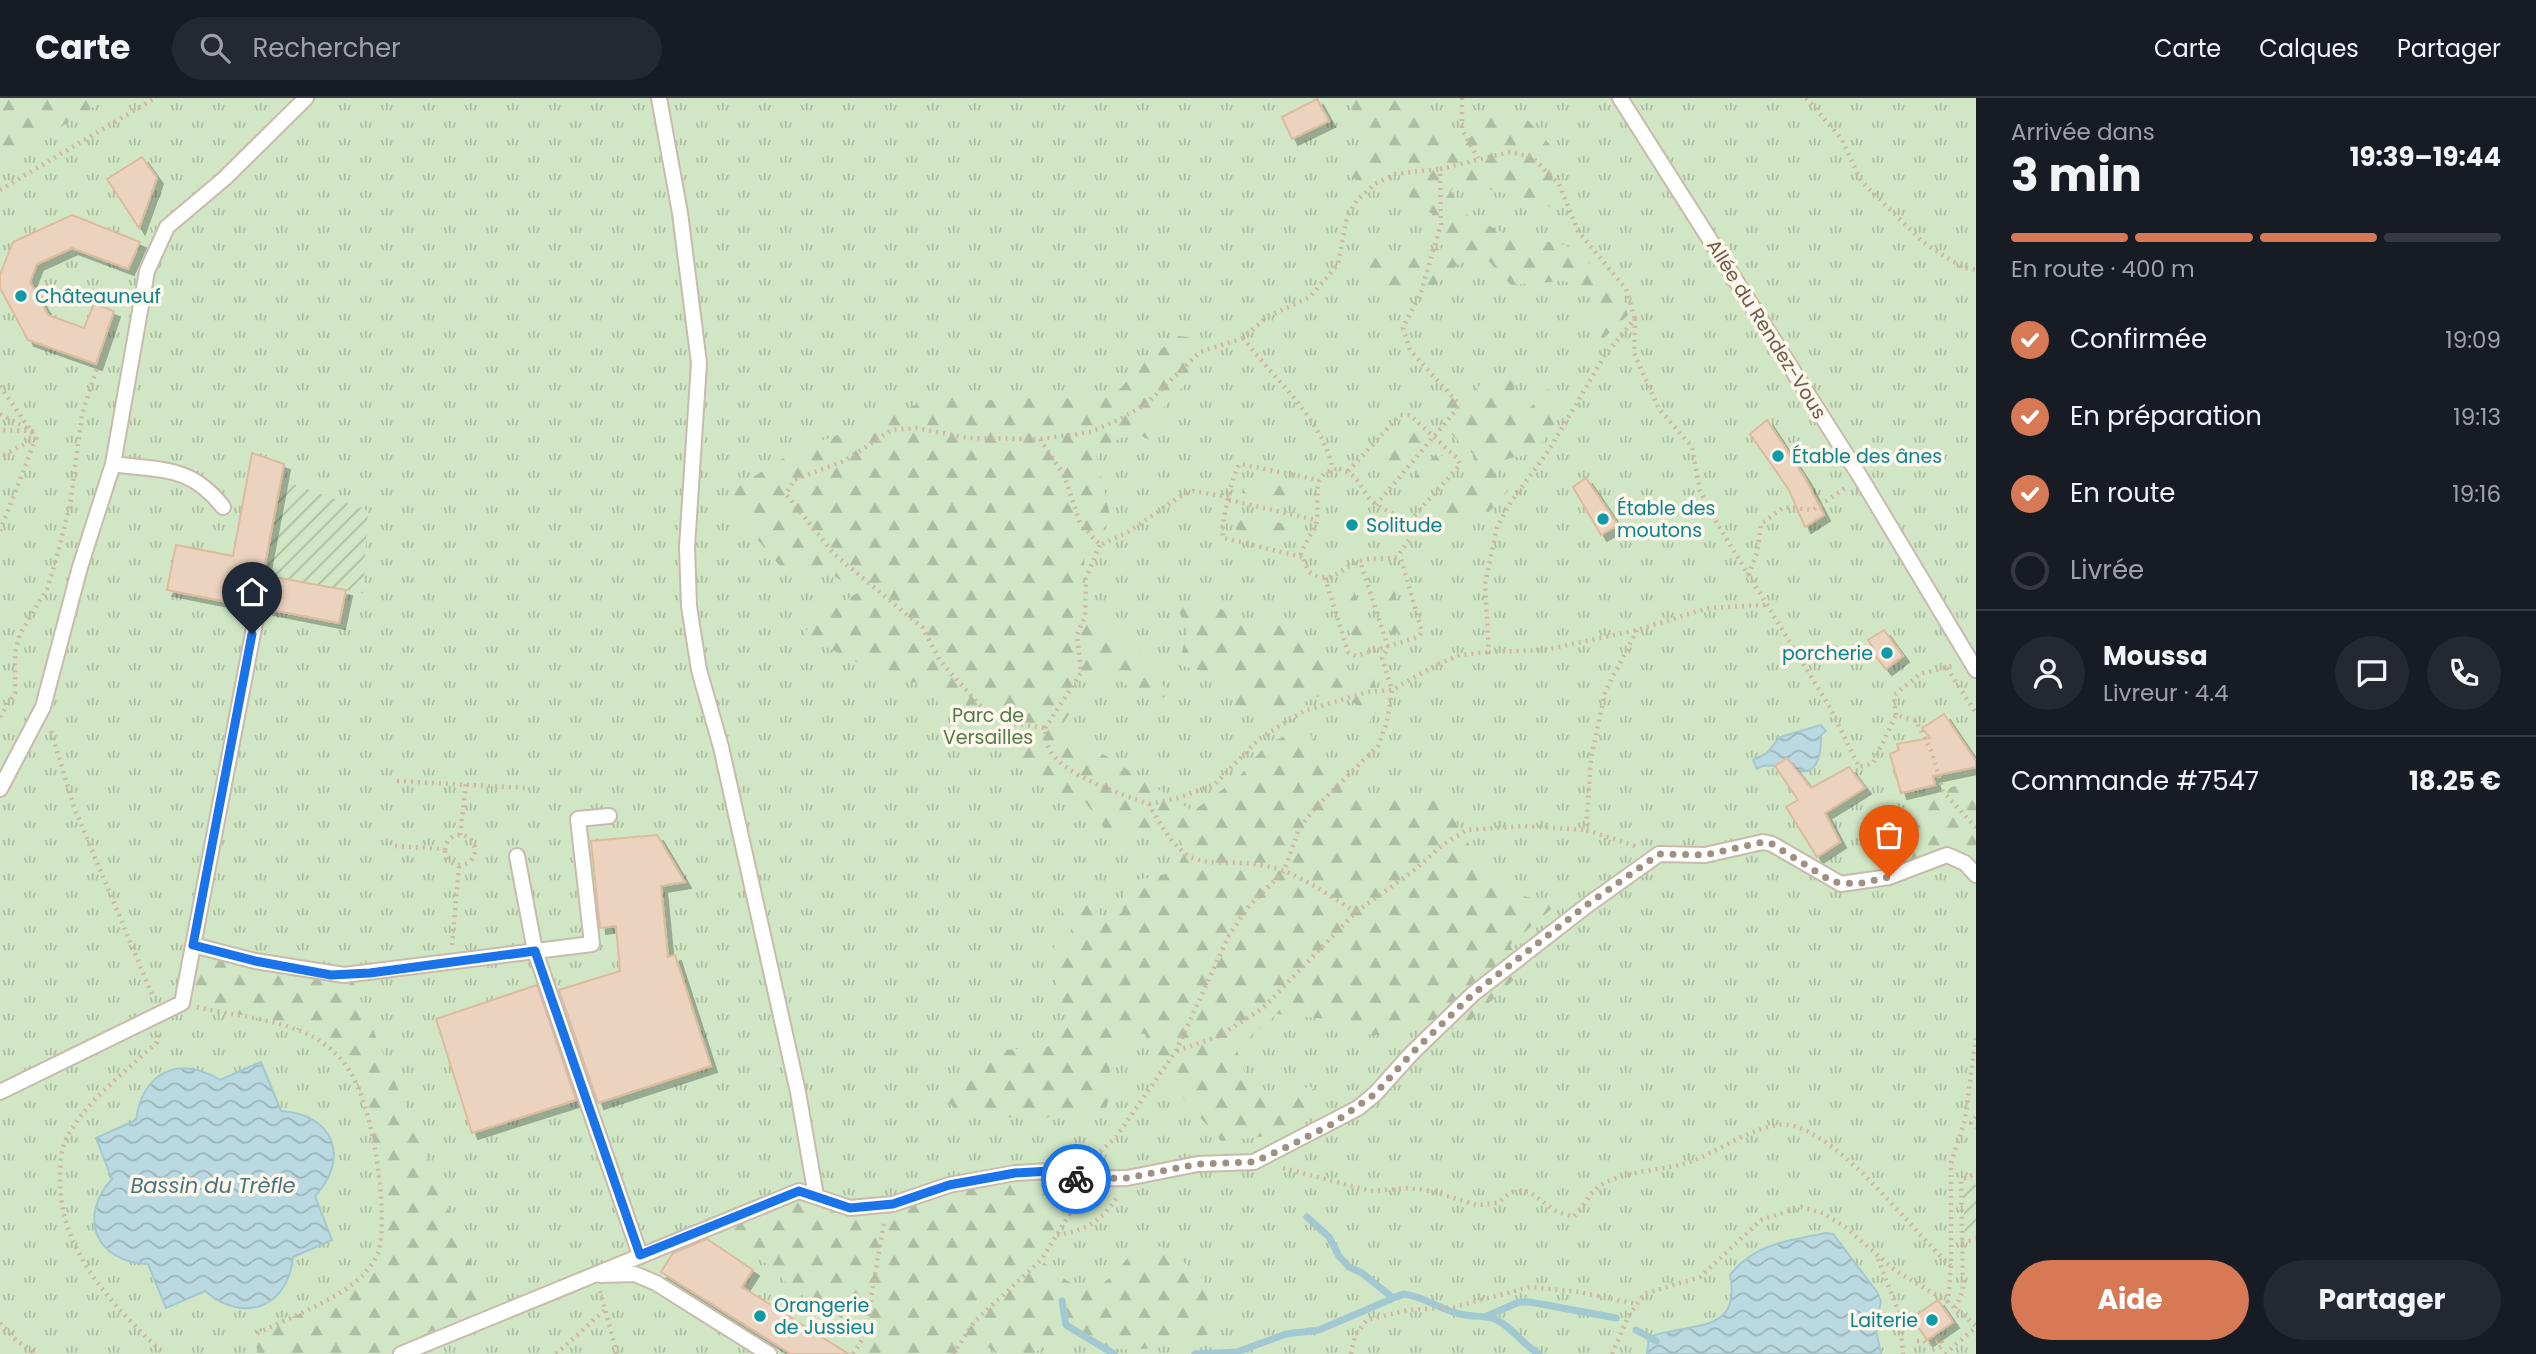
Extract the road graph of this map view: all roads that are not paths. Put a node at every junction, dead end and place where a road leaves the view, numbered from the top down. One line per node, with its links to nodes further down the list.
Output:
1 (306, 98): 4 (lane)
2 (659, 98): 15 (lane)
3 (1620, 98): 7 (lane, Allée du Rendez-Vous)
4 (113, 464): 5 (lane); 8 (lane)
5 (223, 508)
6 (258, 607): 12 (lane)
7 (1973, 666)
8 (0, 789)
9 (609, 816): 13 (lane)
10 (517, 856): 13 (lane)
11 (1976, 875): 15 (lane)
12 (193, 945): 13 (lane); 14 (lane)
13 (535, 951): 16 (lane)
14 (0, 1092)
15 (816, 1196): 16 (lane)
16 (640, 1255): 17 (lane)
17 (590, 1275): 18 (lane); 19 (lane)
18 (401, 1354)
19 (769, 1354)

